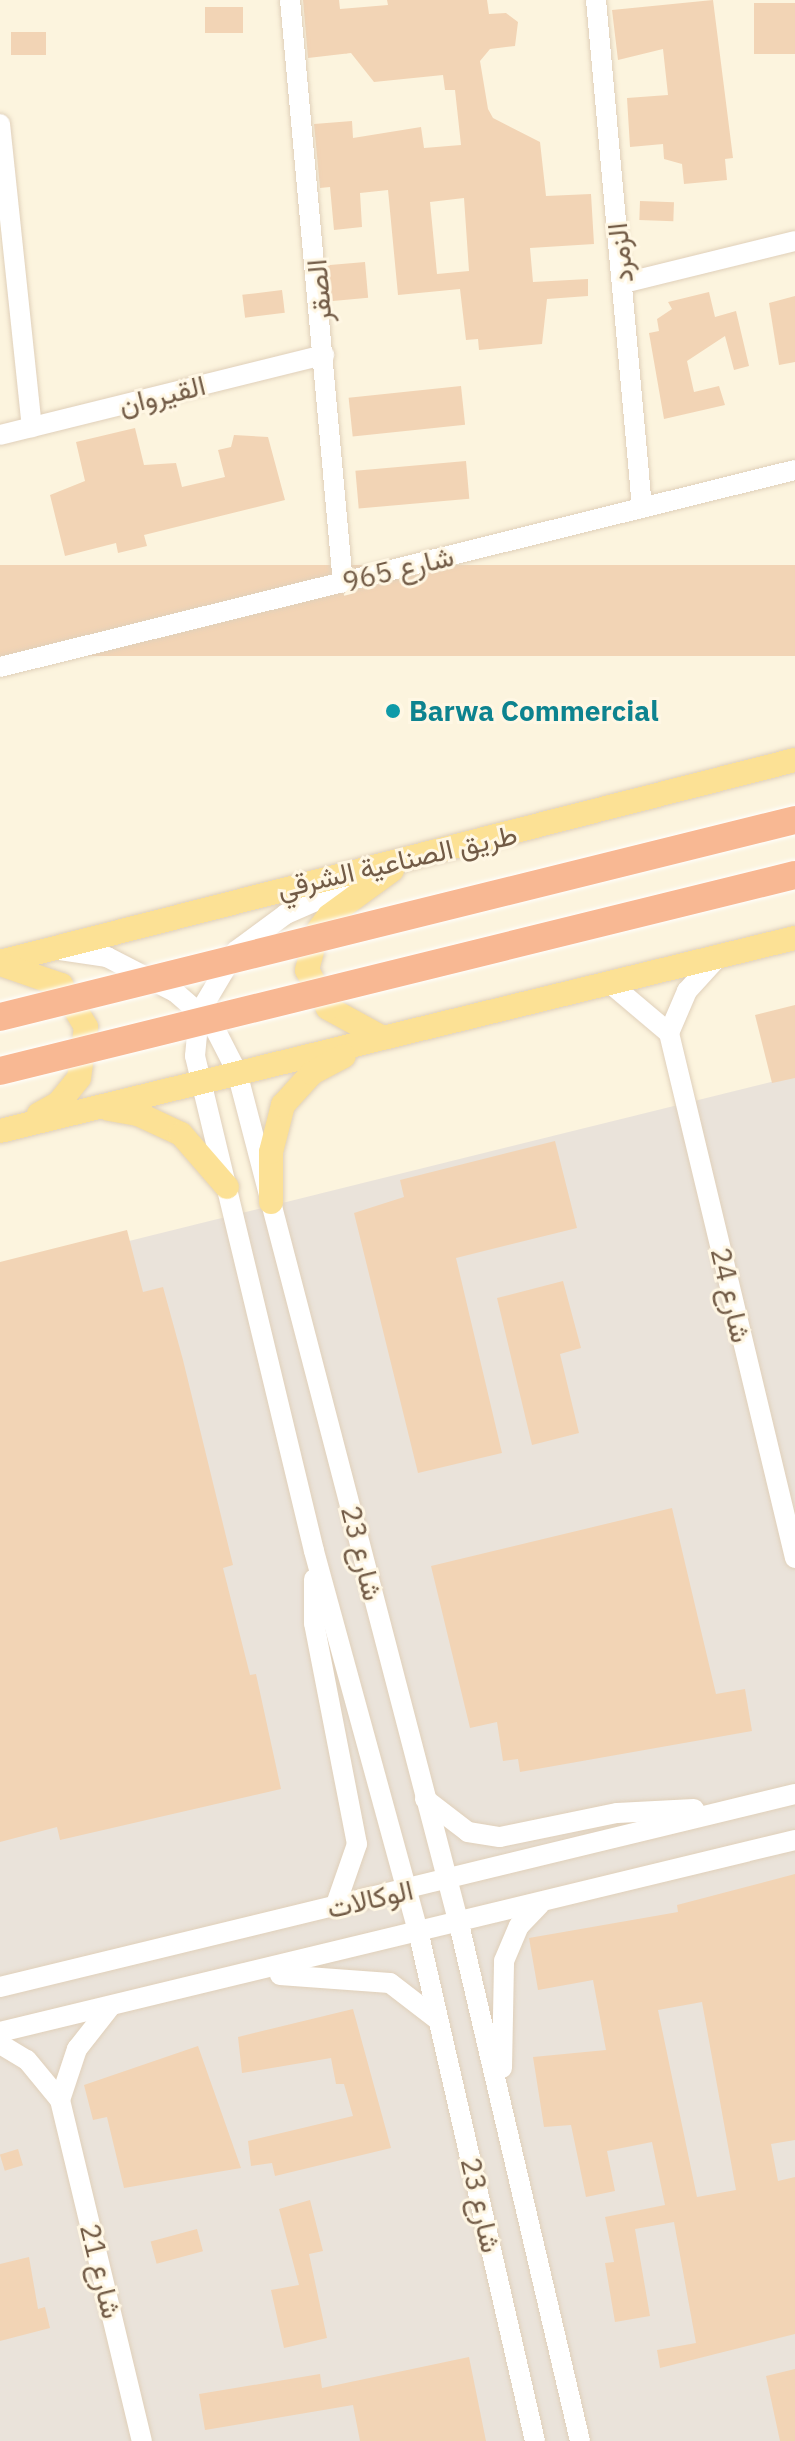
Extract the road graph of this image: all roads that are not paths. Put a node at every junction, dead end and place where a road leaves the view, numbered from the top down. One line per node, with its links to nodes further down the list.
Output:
1 (290, 0): 6 (street, الصقر)
2 (596, 0): 5 (street, الزمرد)
3 (0, 124): 7 (street)
4 (795, 241): 5 (street)
5 (624, 283): 10 (street, الزمرد)
6 (324, 355): 7 (street, القيروان); 11 (street, الصقر)
7 (32, 427): 8 (street, القيروان)
8 (0, 435)
9 (795, 470): 10 (street, شارع 965)
10 (642, 507): 11 (street, شارع 965)
11 (343, 583): 12 (street, شارع 965)
12 (0, 667)
13 (795, 760): 15 (main road, طريق الصناعية الشرقي)
14 (795, 820): 23 (highway, طريق الصناعية الشرقي, bridge)
15 (406, 862): 18 (main road, طريق الصناعية الشرقي); 22 (street, شارع 23); 25 (main road)
16 (795, 875): 26 (highway, bridge)
17 (795, 938): 19 (main road)
18 (48, 949): 20 (main road, طريق الصناعية الشرقي); 22 (street, شارع 23)
19 (718, 957): 21 (main road); 24 (street)
20 (0, 963): 30 (main road)
21 (611, 984): 24 (street); 25 (main road)
22 (199, 1013): 27 (street, شارع 23); 28 (street, شارع 23)
23 (0, 1017)
24 (669, 1033): 34 (street, شارع 24)
25 (383, 1038): 27 (main road); 32 (main road)
26 (0, 1071)
27 (237, 1072): 28 (main road); 32 (street, شارع 23)
28 (201, 1082): 29 (main road); 31 (street, شارع 23)
29 (91, 1109): 30 (main road); 31 (main road)
30 (4, 1130)
31 (227, 1187): 33 (street, شارع 23)
32 (271, 1202): 36 (street, شارع 23)
33 (314, 1551): 42 (street, شارع 23); 44 (street, شارع 23)
34 (795, 1558)
35 (792, 1792): 37 (street, الوكالات)
36 (425, 1799): 37 (street, الوكالات); 41 (street, شارع 23)
37 (738, 1807): 41 (street, الوكالات)
38 (795, 1840): 39 (street, الوكالات)
39 (754, 1850): 40 (street); 43 (street, الوكالات)
40 (795, 1857)
41 (447, 1880): 42 (street, الوكالات); 45 (street, شارع 23)
42 (407, 1890): 44 (street, الوكالات); 46 (street, شارع 23)
43 (541, 1903): 45 (street, الوكالات); 54 (street, شارع 23)
44 (335, 1907): 48 (street, الوكالات)
45 (459, 1924): 46 (street, الوكالات); 54 (street, شارع 23)
46 (419, 1935): 47 (street, الوكالات); 50 (street, شارع 23)
47 (248, 1974): 49 (street, الوكالات); 50 (street, الوكالات)
48 (0, 1987)
49 (111, 2006): 51 (street, الوكالات); 53 (street)
50 (440, 2023): 56 (street, شارع 23)
51 (0, 2032)
52 (0, 2044): 53 (street, شارع 21)
53 (60, 2100): 55 (street, شارع 21)
54 (502, 2104): 57 (street, شارع 23)
55 (142, 2441)
56 (535, 2441)
57 (580, 2441)

